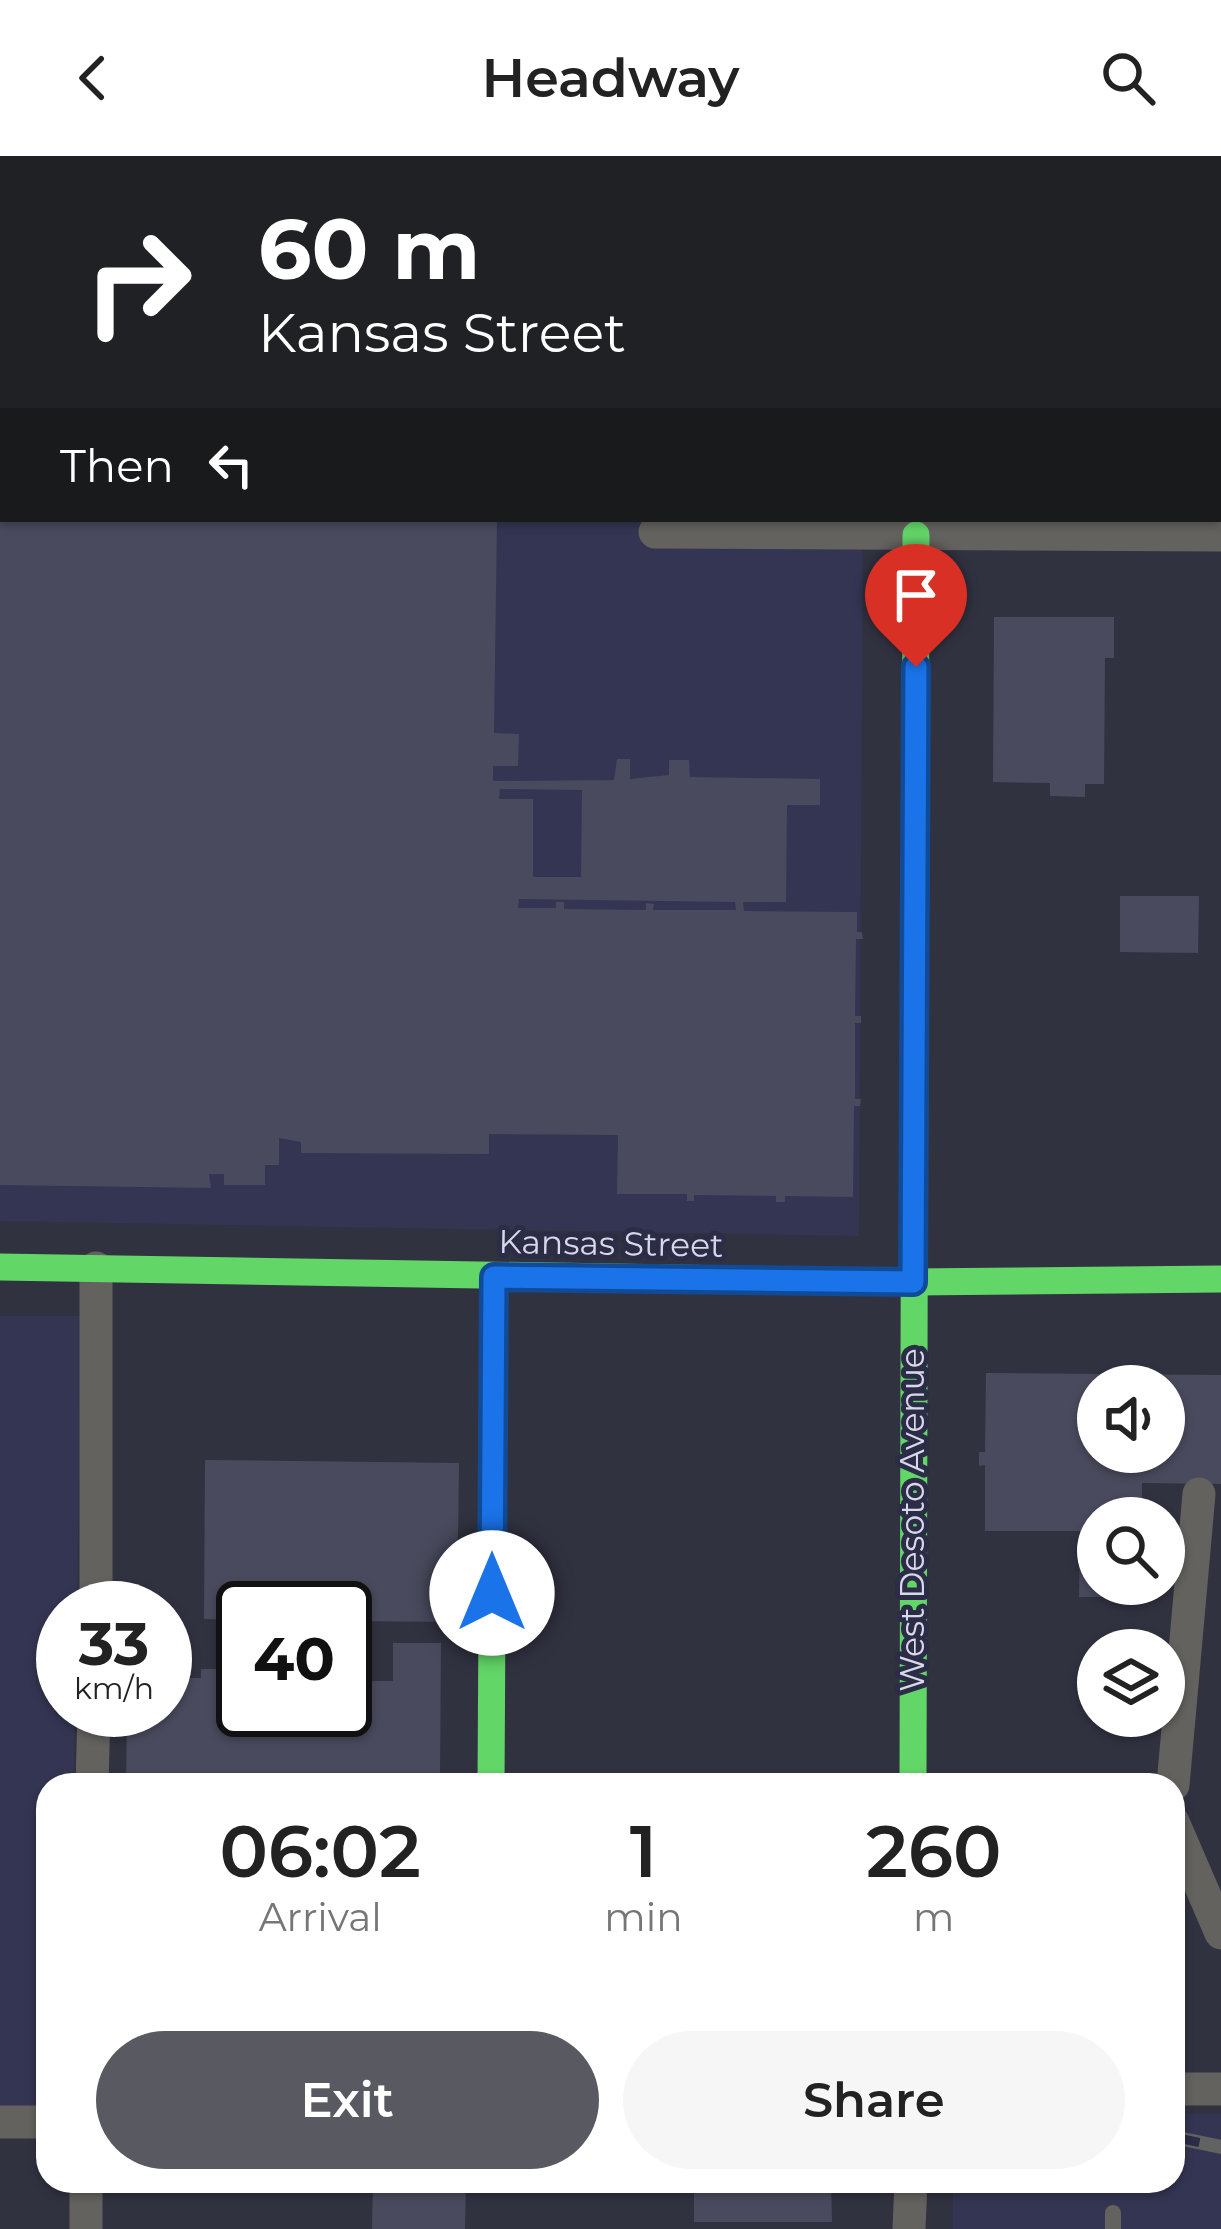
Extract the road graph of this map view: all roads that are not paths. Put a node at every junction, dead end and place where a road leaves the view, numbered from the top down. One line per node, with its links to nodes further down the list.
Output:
1 (655, 525): 3 (street)
2 (1221, 535): 3 (street)
3 (916, 536): 8 (main road, West Desoto Avenue)
4 (0, 1268): 5 (main road, Kansas Street)
5 (96, 1268): 6 (main road, Kansas Street); 10 (street)
6 (494, 1277): 8 (main road, Kansas Street); 13 (main road)
7 (1221, 1279): 8 (main road, Kansas Street)
8 (913, 1282): 14 (main road, West Desoto Avenue)
9 (1199, 1494): 15 (street)
10 (95, 1581)
11 (93, 1737): 12 (street)
12 (92, 1773)
13 (491, 1773)
14 (913, 1773)
15 (1174, 1773)
16 (1185, 1850): 17 (street)
17 (1221, 1933)
18 (1221, 2089): 19 (street)
19 (1185, 2090)
20 (0, 2122): 21 (street)
21 (36, 2122)
22 (86, 2193): 24 (street)
23 (910, 2193): 25 (street)
24 (86, 2229)
25 (909, 2229)

